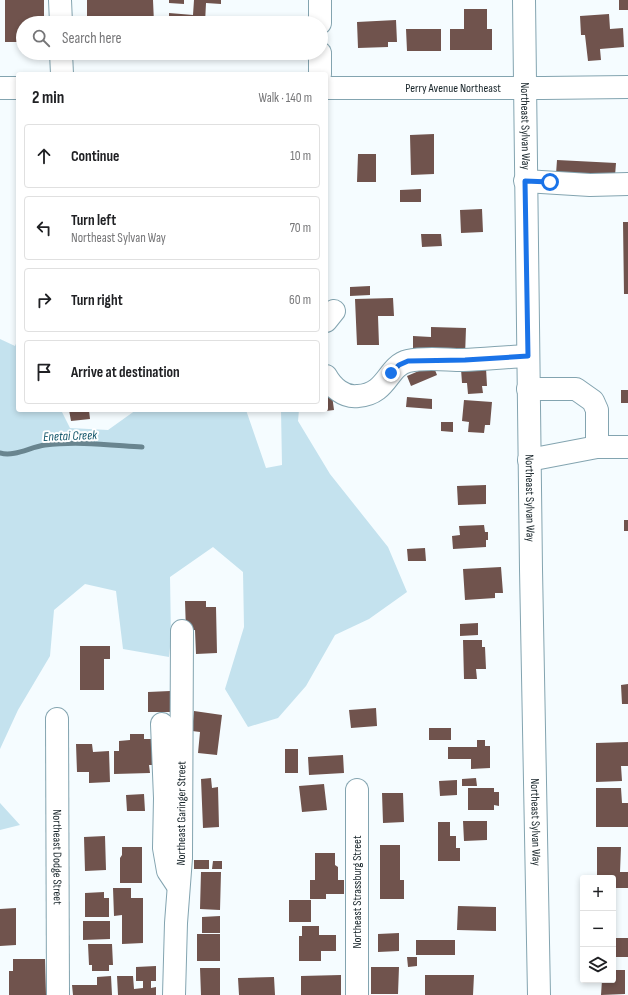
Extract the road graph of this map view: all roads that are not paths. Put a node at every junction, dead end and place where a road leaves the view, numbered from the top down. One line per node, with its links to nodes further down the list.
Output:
1 (60, 0): 4 (main road)
2 (320, 0): 5 (main road)
3 (524, 0): 14 (main road, Northeast Sylvan Way)
4 (61, 16)
5 (320, 16)
6 (62, 60): 8 (main road)
7 (320, 60): 9 (main road)
8 (62, 72)
9 (320, 72)
10 (628, 87): 14 (main road, Perry Avenue Northeast)
11 (0, 88): 12 (main road)
12 (16, 88)
13 (328, 88): 14 (main road, Perry Avenue Northeast)
14 (524, 88): 15 (main road, Northeast Sylvan Way)
15 (525, 181): 16 (main road); 17 (main road, Northeast Sylvan Way)
16 (628, 184)
17 (528, 356): 18 (main road); 19 (main road, Northeast Sylvan Way)
18 (328, 379)
19 (528, 389): 20 (main road); 22 (main road, Northeast Sylvan Way)
20 (597, 447): 21 (main road); 22 (main road)
21 (628, 447)
22 (529, 460): 31 (main road, Northeast Sylvan Way)
23 (182, 631): 27 (main road, Northeast Garinger Street)
24 (57, 719): 28 (main road, Northeast Dodge Street)
25 (162, 724): 27 (main road)
26 (357, 790): 30 (main road, Northeast Strassburg Street)
27 (179, 886): 29 (main road, Northeast Garinger Street)
28 (58, 995)
29 (174, 995)
30 (357, 995)
31 (539, 995)

